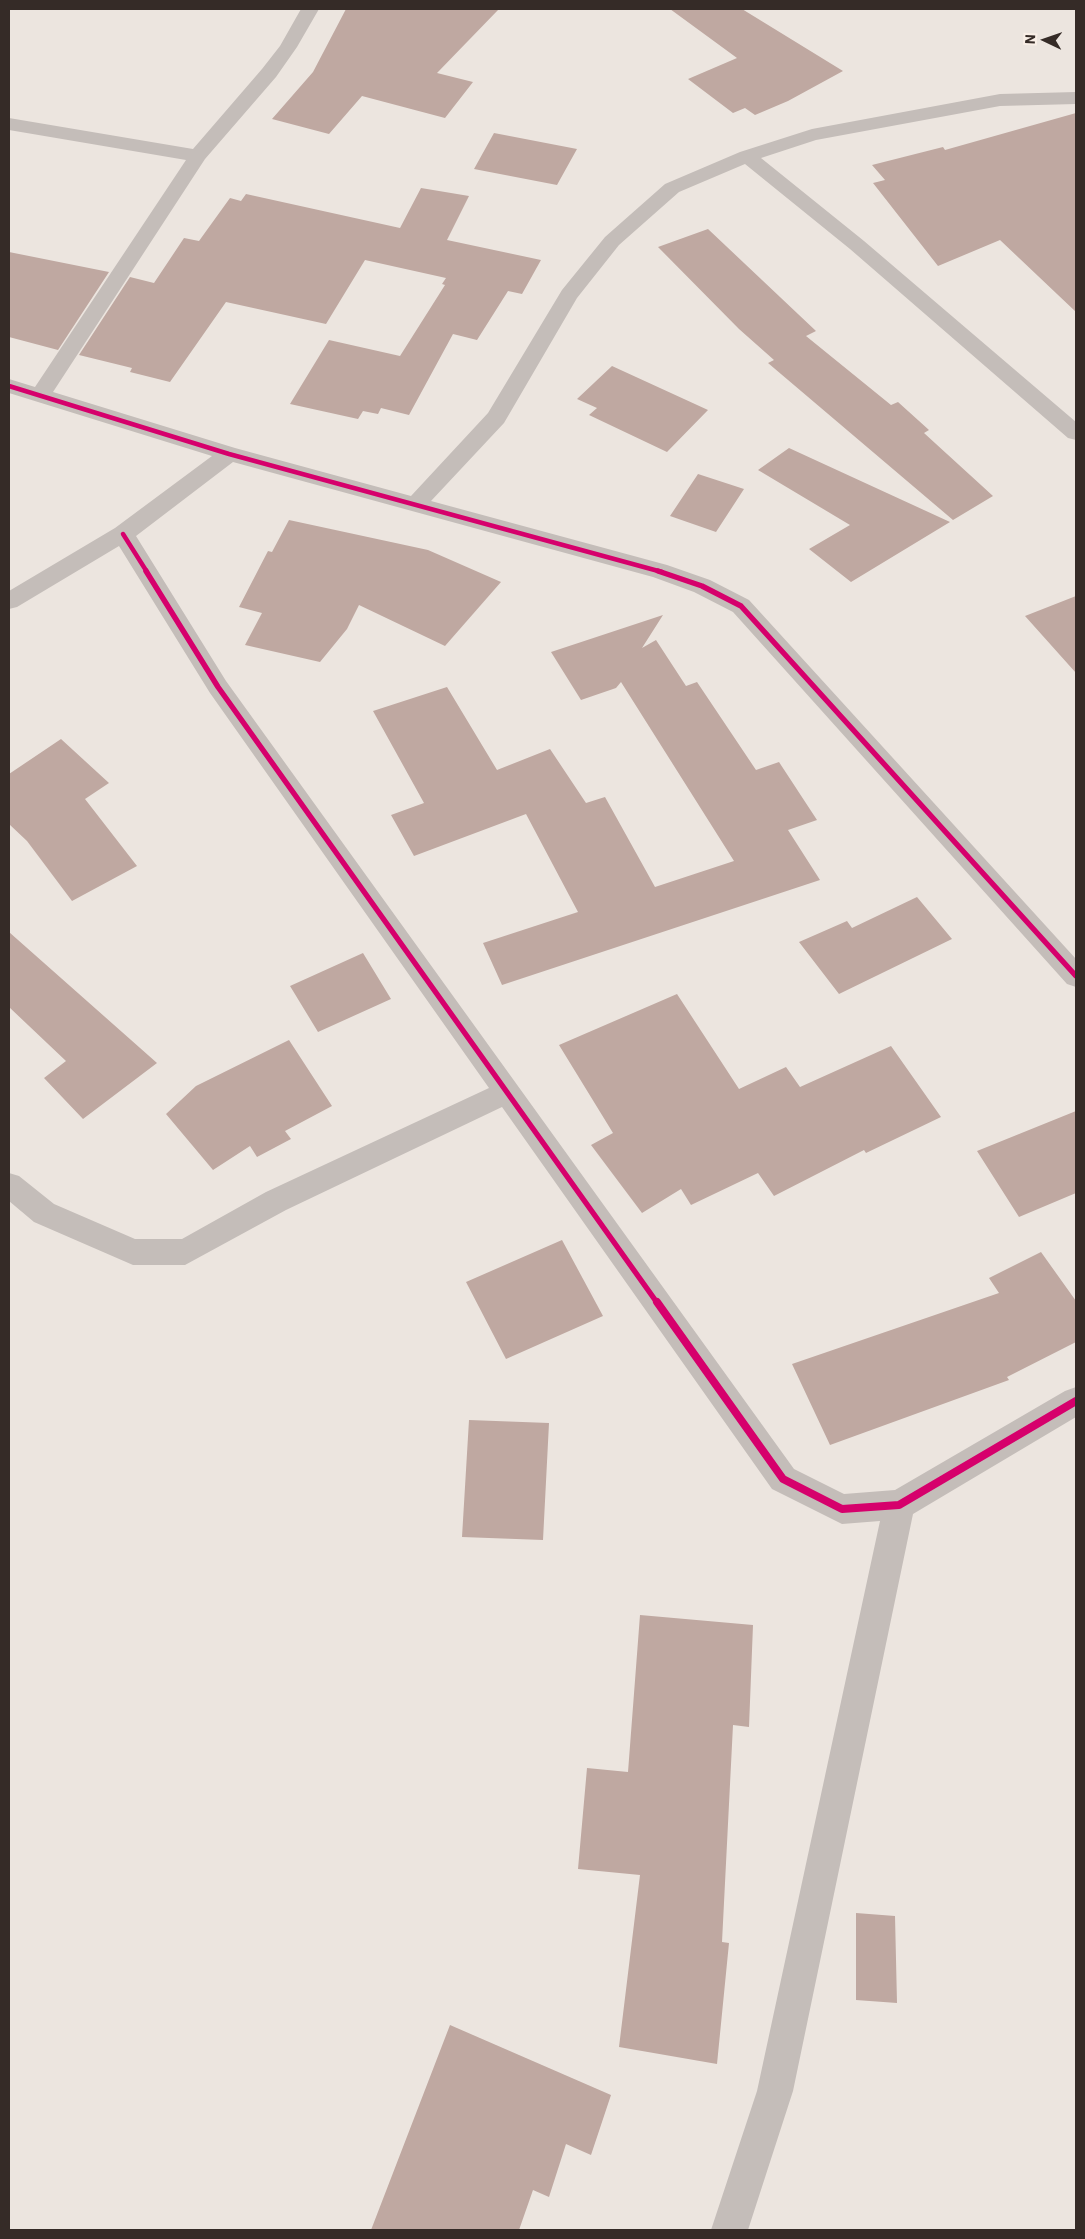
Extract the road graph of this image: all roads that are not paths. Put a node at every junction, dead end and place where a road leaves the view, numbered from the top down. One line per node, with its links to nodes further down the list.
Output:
1 (310, 9): 4 (street)
2 (1076, 98): 5 (street)
3 (9, 124): 4 (street)
4 (198, 156): 7 (street)
5 (746, 156): 8 (street); 10 (street)
6 (9, 386): 7 (street)
7 (40, 395): 9 (street)
8 (1076, 433)
9 (229, 454): 10 (street); 11 (street)
10 (415, 505): 13 (street)
11 (123, 534): 12 (street); 14 (street)
12 (9, 602)
13 (1076, 976)
14 (506, 1093): 15 (street); 17 (street)
15 (9, 1184)
16 (1076, 1401): 17 (street)
17 (898, 1505): 18 (street)
18 (730, 2230)

